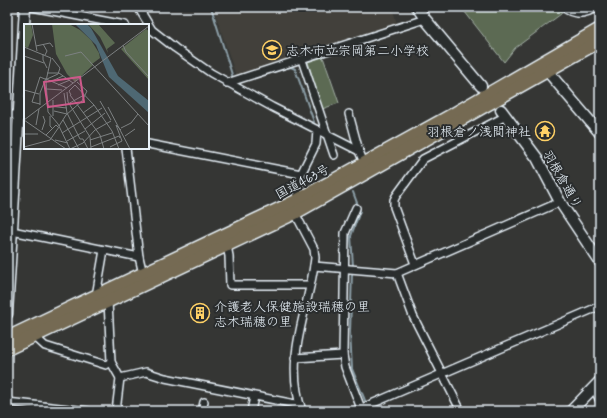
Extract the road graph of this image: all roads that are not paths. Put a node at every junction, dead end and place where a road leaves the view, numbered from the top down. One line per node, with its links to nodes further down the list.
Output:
1 (25, 7): 8 (main road)
2 (32, 7): 9 (street)
3 (138, 7): 10 (street)
4 (417, 7): 7 (main road)
5 (563, 7): 6 (street)
6 (597, 7)
7 (425, 19): 15 (street); 18 (main road)
8 (24, 24)
9 (120, 24)
10 (147, 24)
11 (600, 29): 16 (highway, 国道463号)
12 (150, 30): 17 (street)
13 (24, 35): 22 (main road)
14 (600, 42): 16 (highway, 国道463号)
15 (302, 60): 17 (street); 25 (street)
16 (544, 68): 24 (main road); 30 (highway, 国道463号); 33 (highway, 国道463号)
17 (228, 83): 23 (street)
18 (481, 86)
19 (503, 113): 32 (main road, 羽根倉通り); 40 (street)
20 (7, 114): 22 (street)
21 (349, 114): 28 (street)
22 (21, 118): 35 (main road)
23 (317, 130): 25 (street); 31 (street)
24 (600, 133)
25 (326, 134): 28 (street); 29 (street)
26 (149, 144): 31 (street)
27 (126, 149): 38 (street)
28 (360, 151): 30 (street)
29 (334, 155)
30 (364, 163): 33 (highway, 国道463号)
31 (301, 174): 33 (street)
32 (560, 202): 39 (main road, 羽根倉通り); 40 (street)
33 (296, 207): 36 (highway, 国道463号); 41 (street); 44 (highway, 国道463号)
34 (356, 208): 42 (street)
35 (10, 229): 37 (street); 48 (main road)
36 (227, 246): 45 (street); 46 (highway, 国道463号)
37 (104, 250): 38 (street); 46 (street)
38 (139, 257): 44 (street)
39 (600, 262)
40 (415, 264): 43 (street)
41 (314, 266): 42 (street); 45 (street)
42 (346, 268): 43 (street); 52 (street)
43 (397, 273): 55 (street)
44 (143, 274): 46 (highway, 国道463号)
45 (310, 285): 53 (street)
46 (102, 299): 49 (highway, 国道463号); 50 (highway, 国道463号); 54 (street)
47 (600, 306): 55 (street)
48 (7, 314)
49 (34, 336): 51 (highway, 国道463号); 54 (street)
50 (7, 338)
51 (7, 349)
52 (343, 355): 53 (street); 63 (street)
53 (295, 358): 62 (street)
54 (111, 362): 56 (street)
55 (442, 374): 63 (street); 68 (street)
56 (120, 378): 58 (street); 65 (street)
57 (597, 384): 59 (street); 69 (main road)
58 (254, 396): 62 (street); 67 (street)
59 (600, 401)
60 (7, 402): 64 (street)
61 (204, 402): 66 (street)
62 (301, 408)
63 (359, 410)
64 (87, 411)
65 (116, 411)
66 (202, 411)
67 (251, 411)
68 (461, 411)
69 (571, 411)

